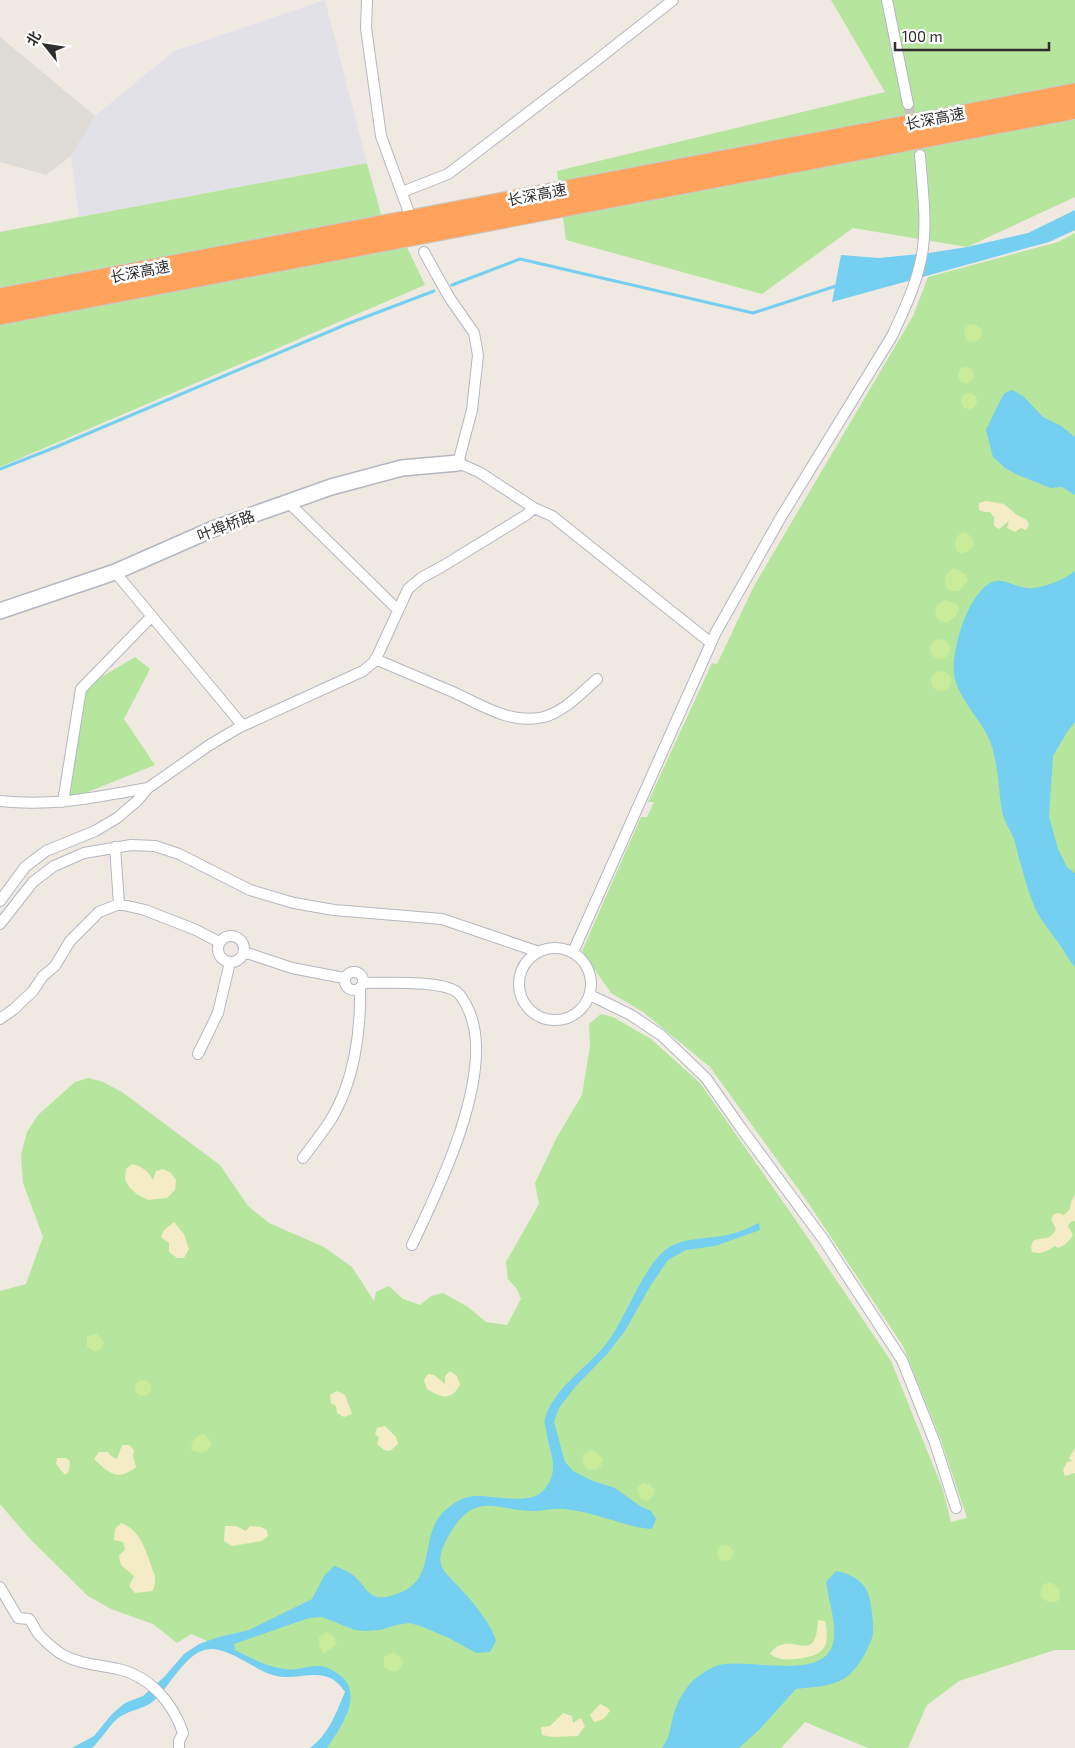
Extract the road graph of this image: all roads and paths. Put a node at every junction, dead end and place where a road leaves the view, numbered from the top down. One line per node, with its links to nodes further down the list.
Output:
1 (367, 0): 8 (street)
2 (673, 0): 8 (street)
3 (887, 0): 5 (street)
4 (1075, 92): 11 (highway, 长深高速)
5 (908, 104)
6 (1075, 109): 12 (highway, 长深高速)
7 (920, 155): 20 (street)
8 (402, 192): 9 (street)
9 (408, 210)
10 (424, 252): 13 (street)
11 (0, 298)
12 (0, 315)
13 (458, 463): 14 (street, 叶埠桥路); 15 (street)
14 (288, 502): 16 (street, 叶埠桥路); 17 (street)
15 (534, 508): 17 (street); 20 (street)
16 (115, 572): 18 (street, 叶埠桥路); 19 (street)
17 (398, 610): 21 (street)
18 (0, 611)
19 (152, 616): 23 (street); 26 (street)
20 (711, 643): 34 (street)
21 (375, 659): 22 (street); 23 (street)
22 (597, 679)
23 (243, 726): 24 (street)
24 (148, 788): 26 (street); 28 (street)
25 (0, 801): 26 (street)
26 (63, 802)
27 (115, 847): 29 (street); 30 (street); 33 (street)
28 (0, 901)
29 (119, 904): 31 (street); 38 (street)
30 (0, 924)
31 (220, 942): 32 (street); 35 (street)
32 (244, 952): 35 (street); 36 (street)
33 (539, 952): 34 (street); 37 (street)
34 (573, 952): 37 (street)
35 (230, 962): 39 (street)
36 (361, 985): 40 (street); 41 (street)
37 (590, 995): 42 (street)
38 (0, 1019)
39 (198, 1054)
40 (303, 1158)
41 (412, 1245)
42 (956, 1508)
43 (0, 1587): 44 (street)
44 (178, 1748)

